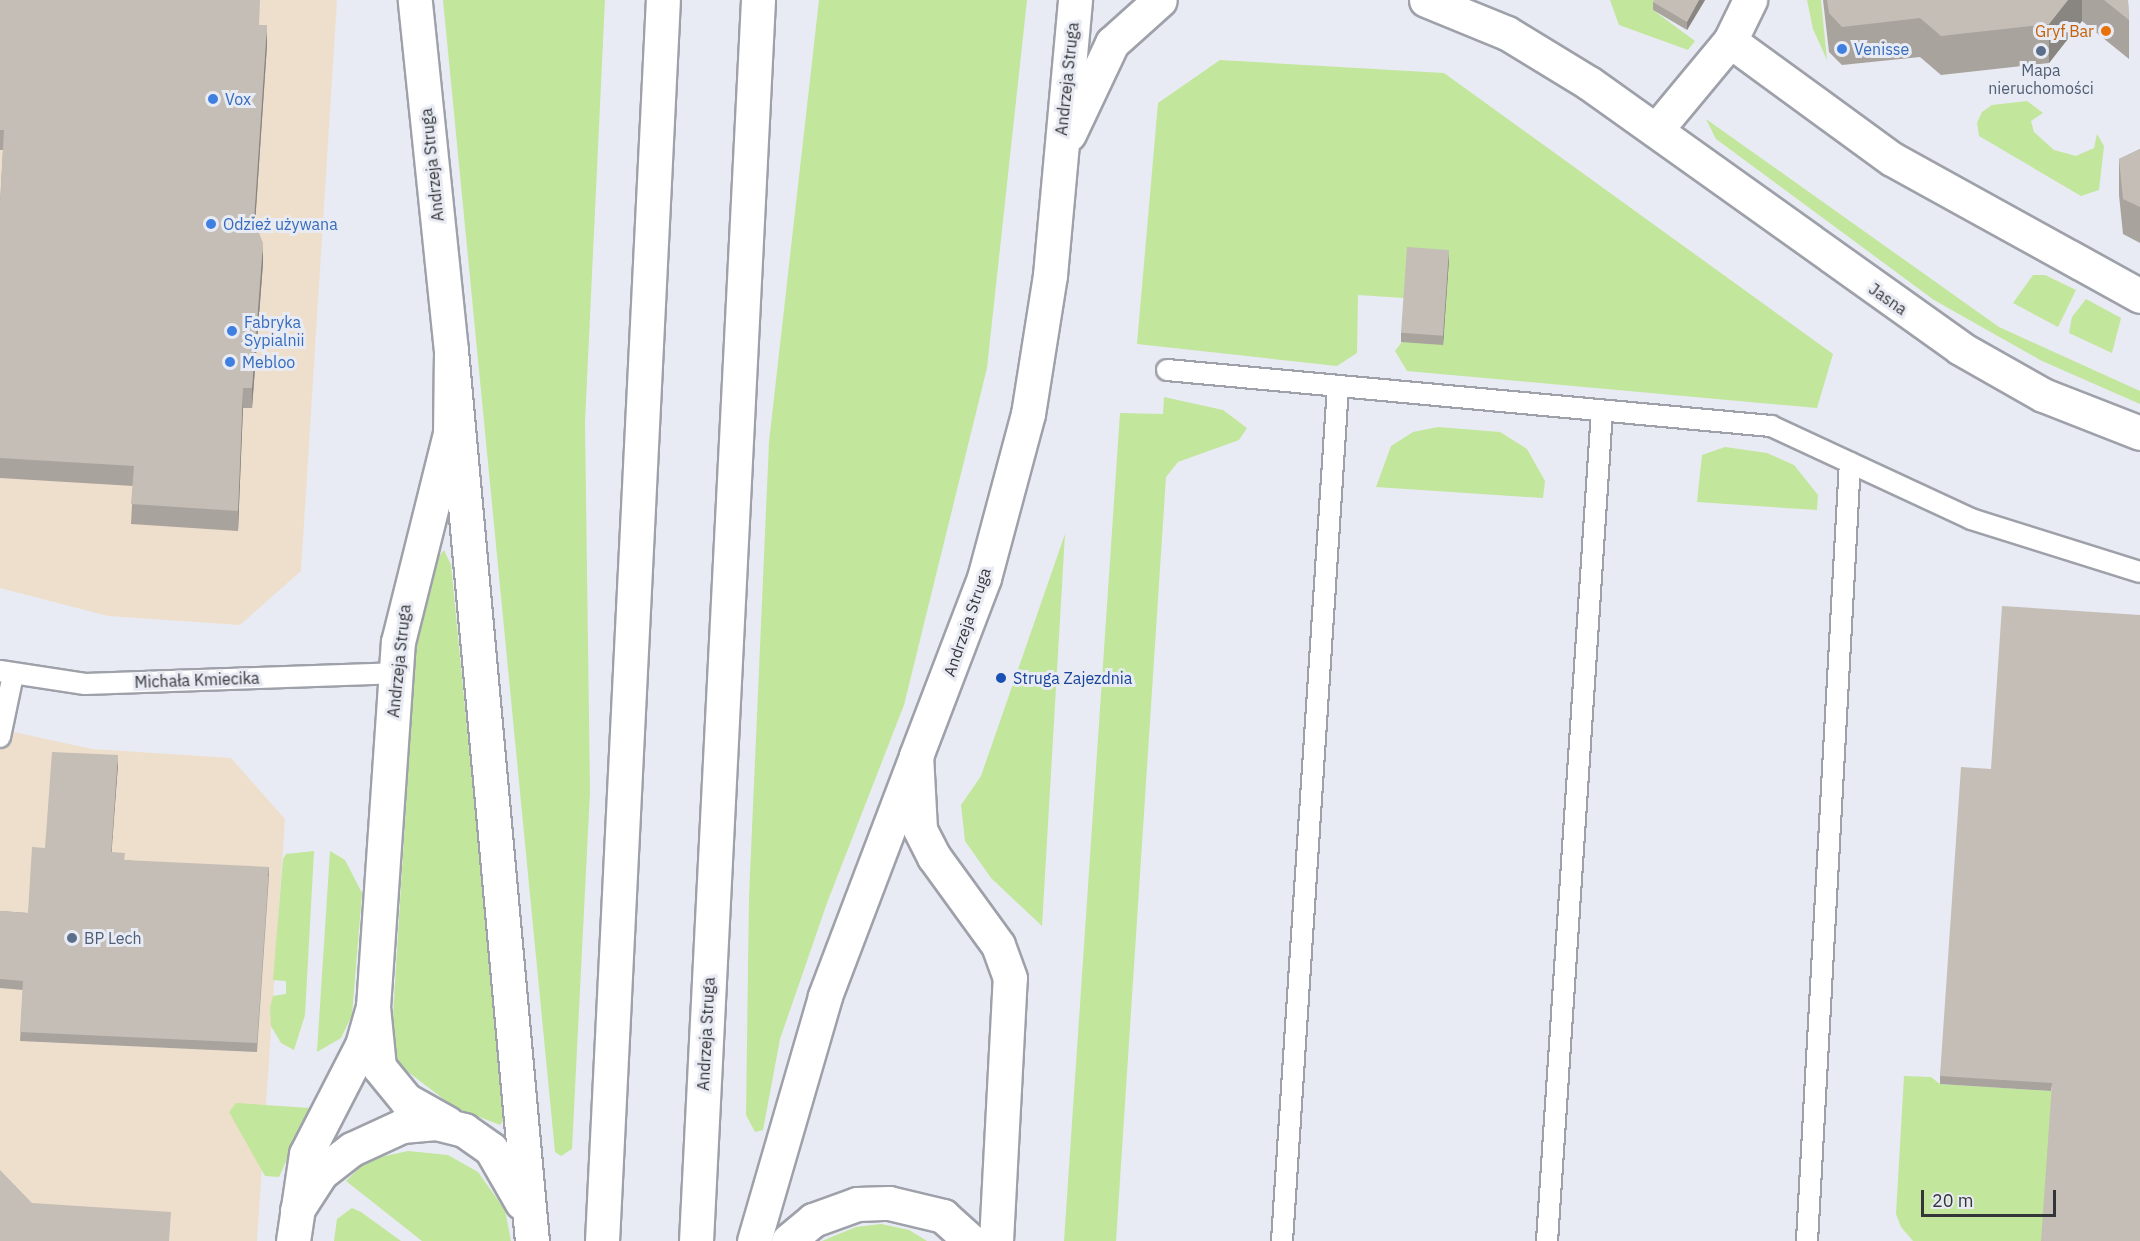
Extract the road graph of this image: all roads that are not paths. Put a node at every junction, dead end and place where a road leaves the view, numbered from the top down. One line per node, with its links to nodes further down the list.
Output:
1 (416, 0): 12 (main road, Andrzeja Struga)
2 (663, 0): 27 (main road)
3 (758, 0): 28 (main road, Andrzeja Struga)
4 (1075, 0): 10 (main road, Andrzeja Struga)
5 (1160, 0): 10 (main road, Andrzeja Struga)
6 (1426, 0): 9 (main road, Jasna)
7 (1750, 0): 8 (main road)
8 (1730, 41): 9 (main road); 11 (main road)
9 (1656, 130): 16 (main road, Jasna)
10 (1058, 157): 22 (main road, Andrzeja Struga)
11 (2140, 296)
12 (451, 351): 20 (main road, Andrzeja Struga); 26 (main road)
13 (1167, 370): 14 (lane)
14 (1338, 386): 15 (lane); 33 (lane)
15 (1602, 411): 17 (lane); 34 (lane)
16 (2140, 434)
17 (1850, 463): 18 (lane); 35 (lane)
18 (2140, 572)
19 (7, 673): 20 (lane, Michała Kmiecika); 21 (lane)
20 (394, 673): 23 (main road, Andrzeja Struga)
21 (0, 737)
22 (916, 756): 29 (main road); 32 (main road, Andrzeja Struga)
23 (373, 1007): 24 (main road); 25 (main road, Andrzeja Struga)
24 (451, 1125): 25 (main road); 26 (main road)
25 (295, 1226)
26 (532, 1241)
27 (602, 1241)
28 (696, 1241)
29 (754, 1241)
30 (788, 1241): 31 (main road)
31 (971, 1241)
32 (996, 1241)
33 (1282, 1241)
34 (1547, 1241)
35 (1807, 1241)

